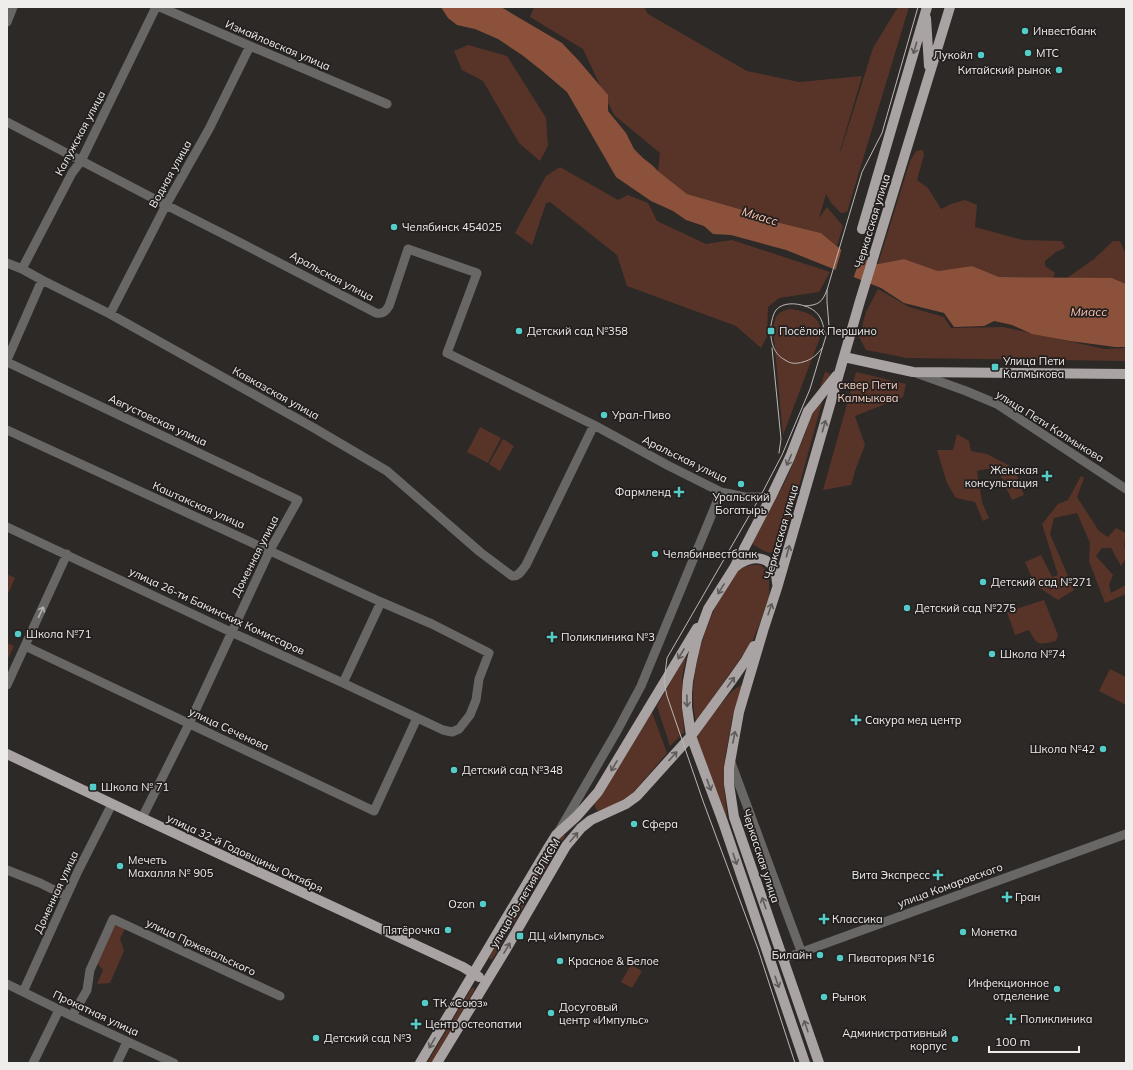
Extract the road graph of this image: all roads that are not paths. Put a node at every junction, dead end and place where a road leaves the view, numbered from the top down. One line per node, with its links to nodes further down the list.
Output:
1 (14, 7): 6 (street)
2 (156, 7): 11 (street, Калужская улица)
3 (160, 7): 7 (street, Измайловская улица)
4 (950, 7): 8 (main road, Черкасская улица)
5 (926, 9): 8 (main road); 13 (main road, Черкасская улица, one-way to 13)
6 (7, 22)
7 (250, 46): 9 (street, Измайловская улица); 12 (street, Водная улица)
8 (930, 72): 18 (main road, Черкасская улица)
9 (387, 104)
10 (7, 122): 11 (street, Аральская улица)
11 (81, 161): 12 (street, Аральская улица); 15 (street, Калужская улица)
12 (166, 205): 17 (street, Водная улица); 23 (street, Аральская улица)
13 (862, 229)
14 (7, 263): 15 (street, Кавказская улица)
15 (22, 269): 16 (street, Кавказская улица)
16 (42, 280): 17 (street, Кавказская улица); 19 (street)
17 (110, 314): 23 (street, Кавказская улица)
18 (844, 357): 20 (main road, Черкасская улица); 21 (main road, улица Пети Калмыкова)
19 (7, 361): 28 (street, Августовская улица)
20 (840, 371): 27 (main road, Черкасская улица, one-way to 27); 33 (main road, Черкасская улица, one-way to 20)
21 (913, 372): 22 (main road, улица Пети Калмыкова); 25 (street, улица Пети Калмыкова)
22 (1126, 374)
23 (594, 425): 26 (street, Аральская улица)
24 (7, 430): 30 (street, Каштакская улица)
25 (1126, 489)
26 (721, 492): 27 (street, Аральская улица); 50 (street)
27 (771, 498): 32 (main road, Черкасская улица)
28 (298, 500): 30 (street, Доменная улица)
29 (7, 527): 31 (street, улица 26-ти Бакинских Комиссаров)
30 (270, 550): 34 (street, Каштакская улица); 37 (street, Доменная улица)
31 (67, 554): 37 (street, улица 26-ти Бакинских Комиссаров); 38 (street, one-way to 31)
32 (734, 568): 33 (main road); 35 (main road, Черкасская улица, one-way to 35)
33 (777, 588): 36 (main road, Черкасская улица, one-way to 33)
34 (381, 602): 39 (street, Каштакская улица); 40 (street)
35 (708, 609): 44 (main road, Черкасская улица, one-way to 44); 50 (main road, улица 50-летия ВЛКСМ, one-way to 50)
36 (763, 631): 44 (main road, улица 50-летия ВЛКСМ, one-way to 36); 46 (main road, Черкасская улица, one-way to 36)
37 (231, 632): 40 (street, улица 26-ти Бакинских Комиссаров); 43 (street, Доменная улица)
38 (25, 646): 41 (street); 43 (street, улица Сеченова)
39 (489, 653): 42 (street, улица 26-ти Бакинских Комиссаров)
40 (343, 682): 42 (street, улица 26-ти Бакинских Комиссаров)
41 (7, 685)
42 (417, 718): 43 (street, улица Сеченова)
43 (190, 724): 48 (street, Доменная улица)
44 (691, 736): 55 (main road, Черкасская улица, one-way to 55); 57 (main road, улица 50-летия ВЛКСМ, one-way to 44)
45 (7, 754): 47 (main road, улица 32-й Годовщины Октября)
46 (730, 760): 53 (street); 54 (main road, Черкасская улица, one-way to 46)
47 (112, 804): 48 (main road, улица 32-й Годовщины Октября); 52 (street, Доменная улица)
48 (142, 818): 56 (main road, улица 32-й Годовщины Октября)
49 (1126, 834): 53 (street, улица Комаровского)
50 (556, 835): 56 (main road, улица 50-летия ВЛКСМ)
51 (7, 870): 52 (street)
52 (66, 896): 59 (street, Доменная улица)
53 (801, 952): 54 (street, улица Комаровского)
54 (783, 958): 55 (main road); 70 (main road, Черкасская улица, one-way to 54)
55 (771, 963): 69 (main road, Черкасская улица, one-way to 69)
56 (473, 973): 57 (main road, улица 32-й Годовщины Октября); 67 (main road, улица 50-летия ВЛКСМ, one-way to 67)
57 (486, 981): 68 (main road, улица 50-летия ВЛКСМ)
58 (7, 984): 59 (street, Прокатная улица)
59 (23, 992): 61 (street, Прокатная улица)
60 (280, 996): 62 (street, улица Пржевальского)
61 (60, 1010): 62 (street, Прокатная улица); 64 (street)
62 (72, 1016): 63 (street, Прокатная улица)
63 (127, 1042): 65 (street); 66 (street, Прокатная улица)
64 (33, 1063)
65 (118, 1063)
66 (174, 1063)
67 (420, 1063)
68 (437, 1063)
69 (805, 1063)
70 (818, 1063)

